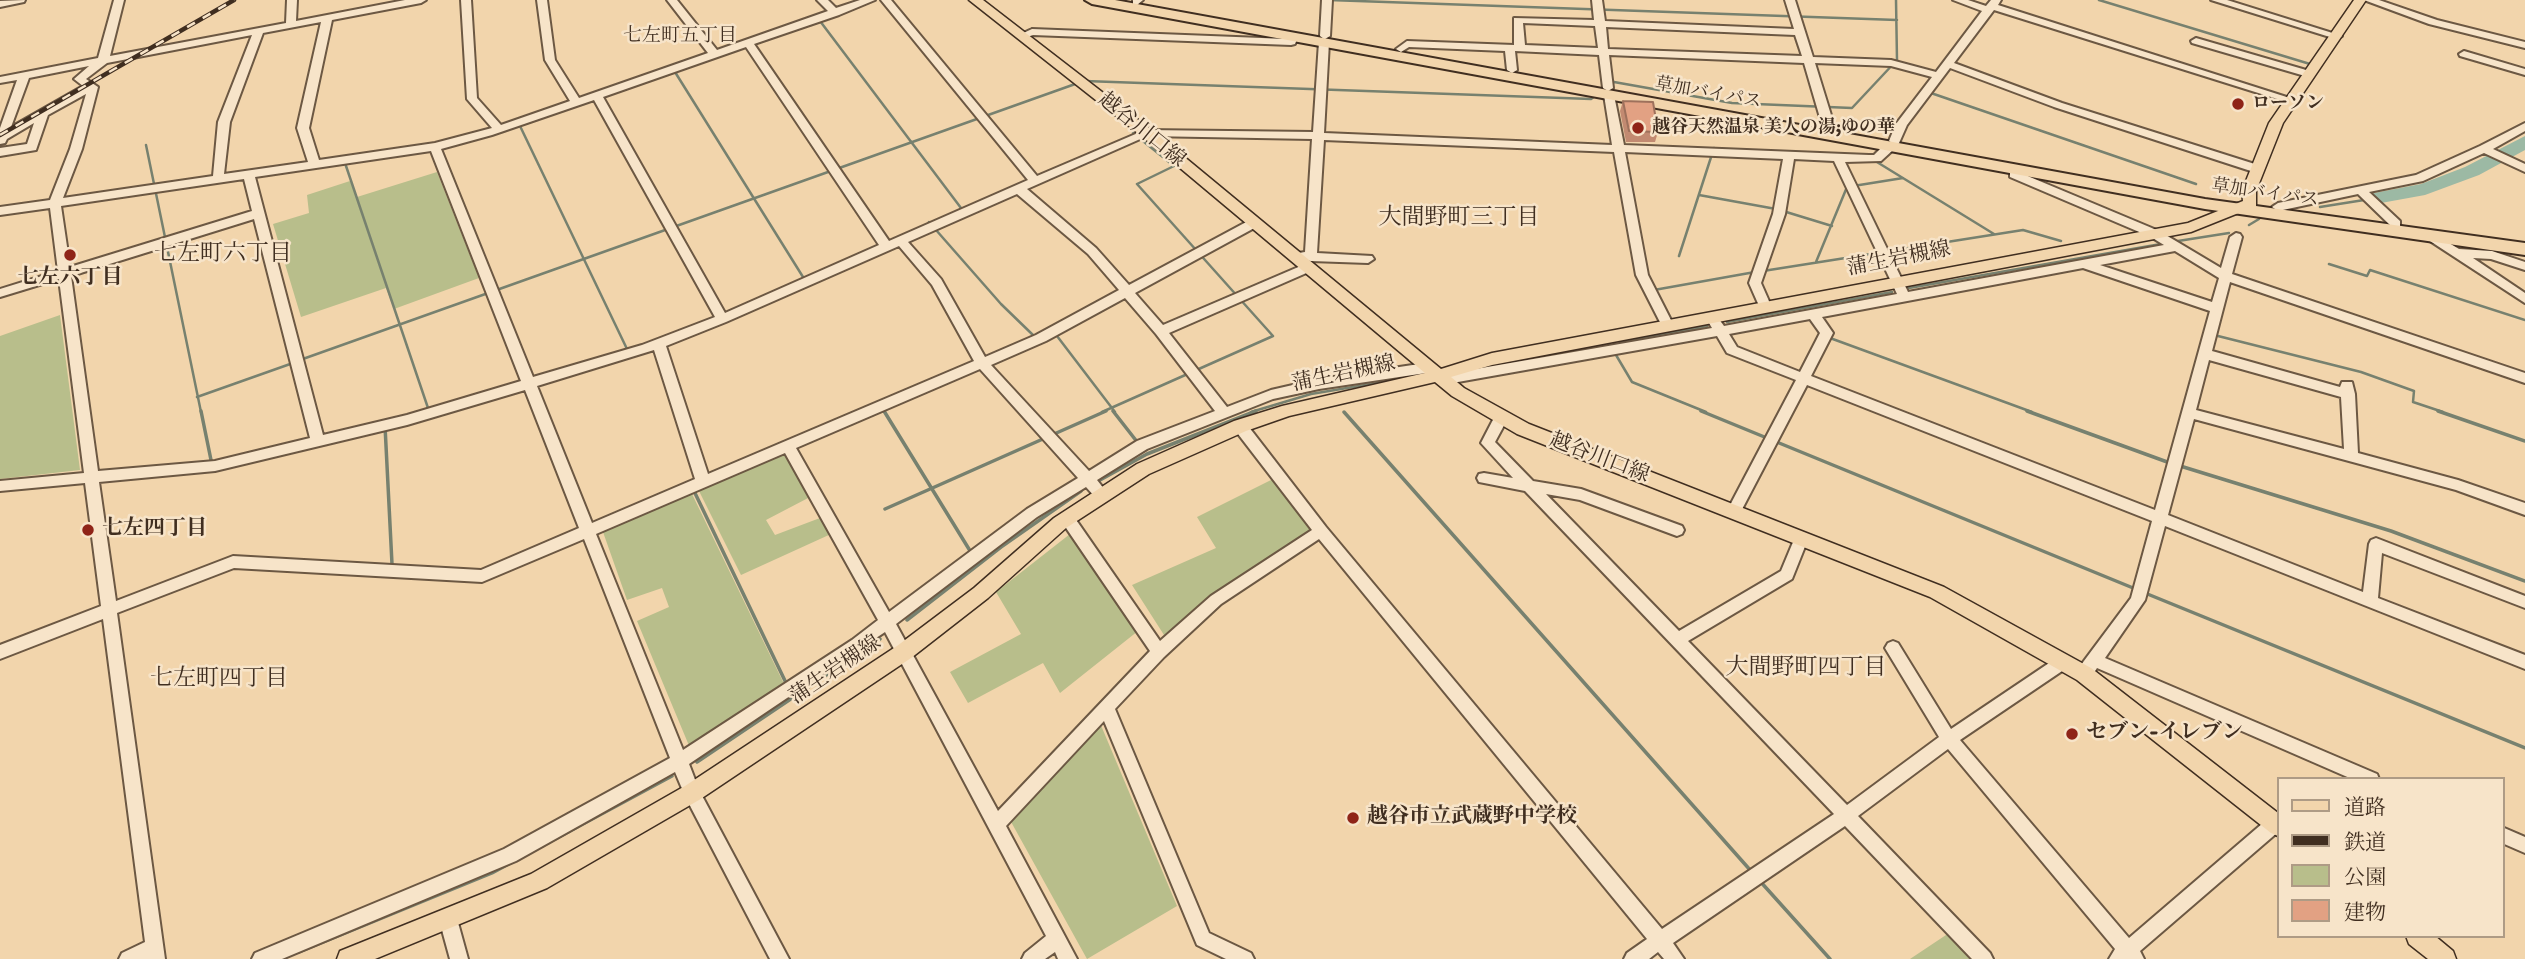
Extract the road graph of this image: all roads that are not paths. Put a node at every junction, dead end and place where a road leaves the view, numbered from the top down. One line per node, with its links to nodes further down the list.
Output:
1 (20, 0): 21 (street)
2 (119, 0): 42 (street)
3 (292, 0): 26 (street)
4 (421, 0): 24 (street)
5 (466, 0): 58 (street)
6 (542, 0): 54 (street)
7 (672, 0): 38 (street)
8 (822, 0): 23 (street)
9 (870, 0): 23 (street)
10 (886, 0): 75 (street)
11 (975, 0): 30 (main road, 越谷川口線)
12 (1092, 0): 31 (highway, 草加バイパス)
13 (1327, 0): 32 (street)
14 (1597, 0): 25 (street)
15 (1790, 0): 28 (street)
16 (1958, 0): 22 (street)
17 (2216, 0): 29 (street)
18 (2360, 0): 29 (main road)
19 (2369, 0): 35 (street)
20 (1135, 1): 32 (highway, 草加バイパス)
21 (0, 4)
22 (1992, 5): 43 (street); 53 (street)
23 (835, 13): 34 (street)
24 (327, 19): 26 (street); 69 (street)
25 (1600, 24): 28 (street); 36 (street); 39 (street)
26 (291, 25): 27 (street)
27 (257, 32): 42 (street); 74 (street)
28 (1799, 32): 41 (street)
29 (2337, 36): 46 (main road)
30 (1022, 37): 31 (street); 59 (main road, 越谷川口線)
31 (1293, 37): 32 (highway, 草加バイパス)
32 (1325, 39): 37 (highway, 草加バイパス); 51 (highway, 草加バイパス); 60 (street)
33 (2196, 41): 46 (street)
34 (748, 42): 38 (street); 91 (street)
35 (2525, 45)
36 (1515, 49): 37 (street); 39 (street); 44 (street)
37 (1445, 51): 44 (highway, 草加バイパス)
38 (714, 53): 52 (street)
39 (1605, 53): 41 (street); 51 (street)
40 (2464, 54): 45 (street)
41 (1807, 60): 48 (street); 57 (street)
42 (103, 61): 47 (street); 50 (street)
43 (1948, 64): 48 (street); 71 (street)
44 (1512, 70): 51 (highway, 草加バイパス)
45 (2525, 72)
46 (2309, 74): 53 (main road)
47 (24, 76): 49 (street); 61 (street)
48 (1939, 76): 62 (street)
49 (0, 80)
50 (91, 86): 55 (street); 79 (street)
51 (1609, 92): 57 (highway, 草加バイパス); 62 (highway, 草加バイパス); 64 (street)
52 (597, 95): 54 (street); 108 (street)
53 (2291, 100): 71 (main road)
54 (576, 102): 58 (street)
55 (43, 114): 61 (street); 66 (street)
56 (2525, 125): 65 (street)
57 (1829, 128): 62 (highway, 草加バイパス)
58 (499, 129): 63 (street)
59 (1146, 133): 60 (street); 75 (street); 84 (main road, 越谷川口線)
60 (1318, 136): 64 (street); 96 (street)
61 (1, 140)
62 (1892, 144): 68 (street); 72 (highway, 草加バイパス); 78 (highway, 草加バイパス)
63 (435, 146): 69 (street); 118 (street)
64 (1620, 149): 67 (street); 110 (street)
65 (2484, 149): 70 (street); 77 (street)
66 (0, 152)
67 (1789, 155): 68 (street); 105 (street)
68 (1838, 158): 102 (street)
69 (315, 165): 73 (street)
70 (2525, 167)
71 (2257, 169): 78 (main road)
72 (2014, 170): 81 (highway, 草加バイパス); 86 (street)
73 (249, 175): 74 (street); 83 (street)
74 (218, 179): 79 (street)
75 (1035, 181): 76 (street)
76 (1018, 188): 89 (street); 101 (street)
77 (2361, 192): 80 (street); 85 (street)
78 (2251, 203): 80 (highway, 草加バイパス); 81 (main road, 蒲生岩槻線)
79 (55, 204): 82 (street); 99 (street)
80 (2278, 207): 85 (highway, 草加バイパス)
81 (2233, 209): 86 (main road, 蒲生岩槻線); 88 (highway, 草加バイパス)
82 (0, 211)
83 (257, 214): 99 (street); 123 (street)
84 (1254, 223): 96 (main road, 越谷川口線); 101 (street)
85 (2396, 224): 90 (highway, 草加バイパス)
86 (2155, 234): 92 (street); 102 (main road, 蒲生岩槻線)
87 (2236, 237): 100 (street)
88 (2434, 238): 93 (highway, 草加バイパス); 94 (street)
89 (901, 240): 91 (street); 114 (street)
90 (2525, 240)
91 (886, 246): 108 (street)
92 (2175, 247): 97 (street); 100 (street)
93 (2525, 249)
94 (2455, 253): 98 (street); 104 (street)
95 (1368, 259): 96 (street)
96 (1304, 260): 111 (street); 115 (main road, 越谷川口線)
97 (2086, 264): 102 (street); 106 (street)
98 (2525, 266)
99 (64, 272): 103 (street); 128 (street)
100 (2225, 276): 106 (street); 116 (street)
101 (1126, 290): 111 (street); 114 (street)
102 (1901, 290): 105 (main road, 蒲生岩槻線); 107 (street)
103 (0, 293)
104 (2525, 299)
105 (1766, 308): 109 (main road, 蒲生岩槻線)
106 (2215, 308): 113 (street)
107 (1814, 315): 109 (street); 117 (street)
108 (722, 319): 112 (street)
109 (1716, 325): 110 (main road, 蒲生岩槻線); 115 (street); 117 (street)
110 (1668, 326): 115 (main road, 蒲生岩槻線)
111 (1161, 331): 119 (street)
112 (659, 344): 118 (street); 129 (street)
113 (2203, 353): 120 (street); 125 (street)
114 (981, 362): 124 (street); 126 (street)
115 (1434, 374): 119 (street); 121 (main road, 越谷川口線); 122 (main road, 蒲生岩槻線)
116 (2525, 378)
117 (1803, 379): 134 (street); 136 (street)
118 (530, 383): 123 (street); 139 (street)
119 (1224, 413): 126 (street)
120 (2189, 413): 125 (street); 136 (street)
121 (1501, 418): 130 (street); 134 (main road, 越谷川口線)
122 (1240, 426): 132 (main road, 蒲生岩槻線); 138 (street)
123 (318, 443): 128 (street)
124 (788, 445): 129 (street); 144 (street)
125 (2351, 457): 133 (street)
126 (1087, 478): 132 (street); 144 (street)
127 (1484, 478): 130 (street)
128 (90, 479): 131 (street); 143 (street)
129 (703, 481): 139 (street)
130 (1532, 485): 137 (street); 145 (street)
131 (0, 486)
132 (1101, 494): 135 (main road, 蒲生岩槻線)
133 (2525, 509)
134 (1734, 512): 140 (main road, 越谷川口線)
135 (1067, 518): 148 (main road, 蒲生岩槻線); 149 (street)
136 (2159, 518): 141 (street); 152 (street)
137 (1677, 530)
138 (1321, 531): 149 (street); 167 (street)
139 (587, 533): 143 (street); 155 (street)
140 (1801, 539): 145 (street); 150 (main road, 越谷川口線)
141 (2370, 600): 142 (street); 151 (street)
142 (2525, 602)
143 (108, 609): 147 (street); 168 (street)
144 (886, 622): 148 (street); 155 (street)
145 (1679, 639): 158 (street)
146 (1893, 648): 154 (street)
147 (0, 652)
148 (905, 652): 157 (main road, 蒲生岩槻線); 160 (street)
149 (1159, 652): 153 (street)
150 (2063, 662): 152 (main road, 越谷川口線); 154 (street)
151 (2525, 662)
152 (2089, 667): 156 (street); 159 (main road, 越谷川口線)
153 (1107, 708): 160 (street); 177 (street)
154 (1949, 739): 158 (street); 169 (street)
155 (681, 760): 157 (street); 171 (street)
156 (2366, 777)
157 (692, 793): 164 (main road, 蒲生岩槻線); 174 (street)
158 (1848, 814): 167 (street); 180 (street)
159 (2276, 824)
160 (996, 825): 166 (street)
161 (2276, 826): 169 (street)
162 (2504, 836): 163 (street)
163 (2525, 845)
164 (448, 919): 172 (main road, 蒲生岩槻線); 173 (street)
165 (2419, 938): 181 (main road)
166 (1057, 939): 175 (street); 176 (street)
167 (1660, 941): 178 (street); 179 (street)
168 (155, 953): 170 (street)
169 (2127, 956)
170 (128, 959)
171 (261, 959)
172 (348, 959)
173 (459, 959)
174 (780, 959)
175 (1031, 959)
176 (1068, 959)
177 (1245, 959)
178 (1633, 959)
179 (1675, 959)
180 (1984, 959)
181 (2445, 959)

